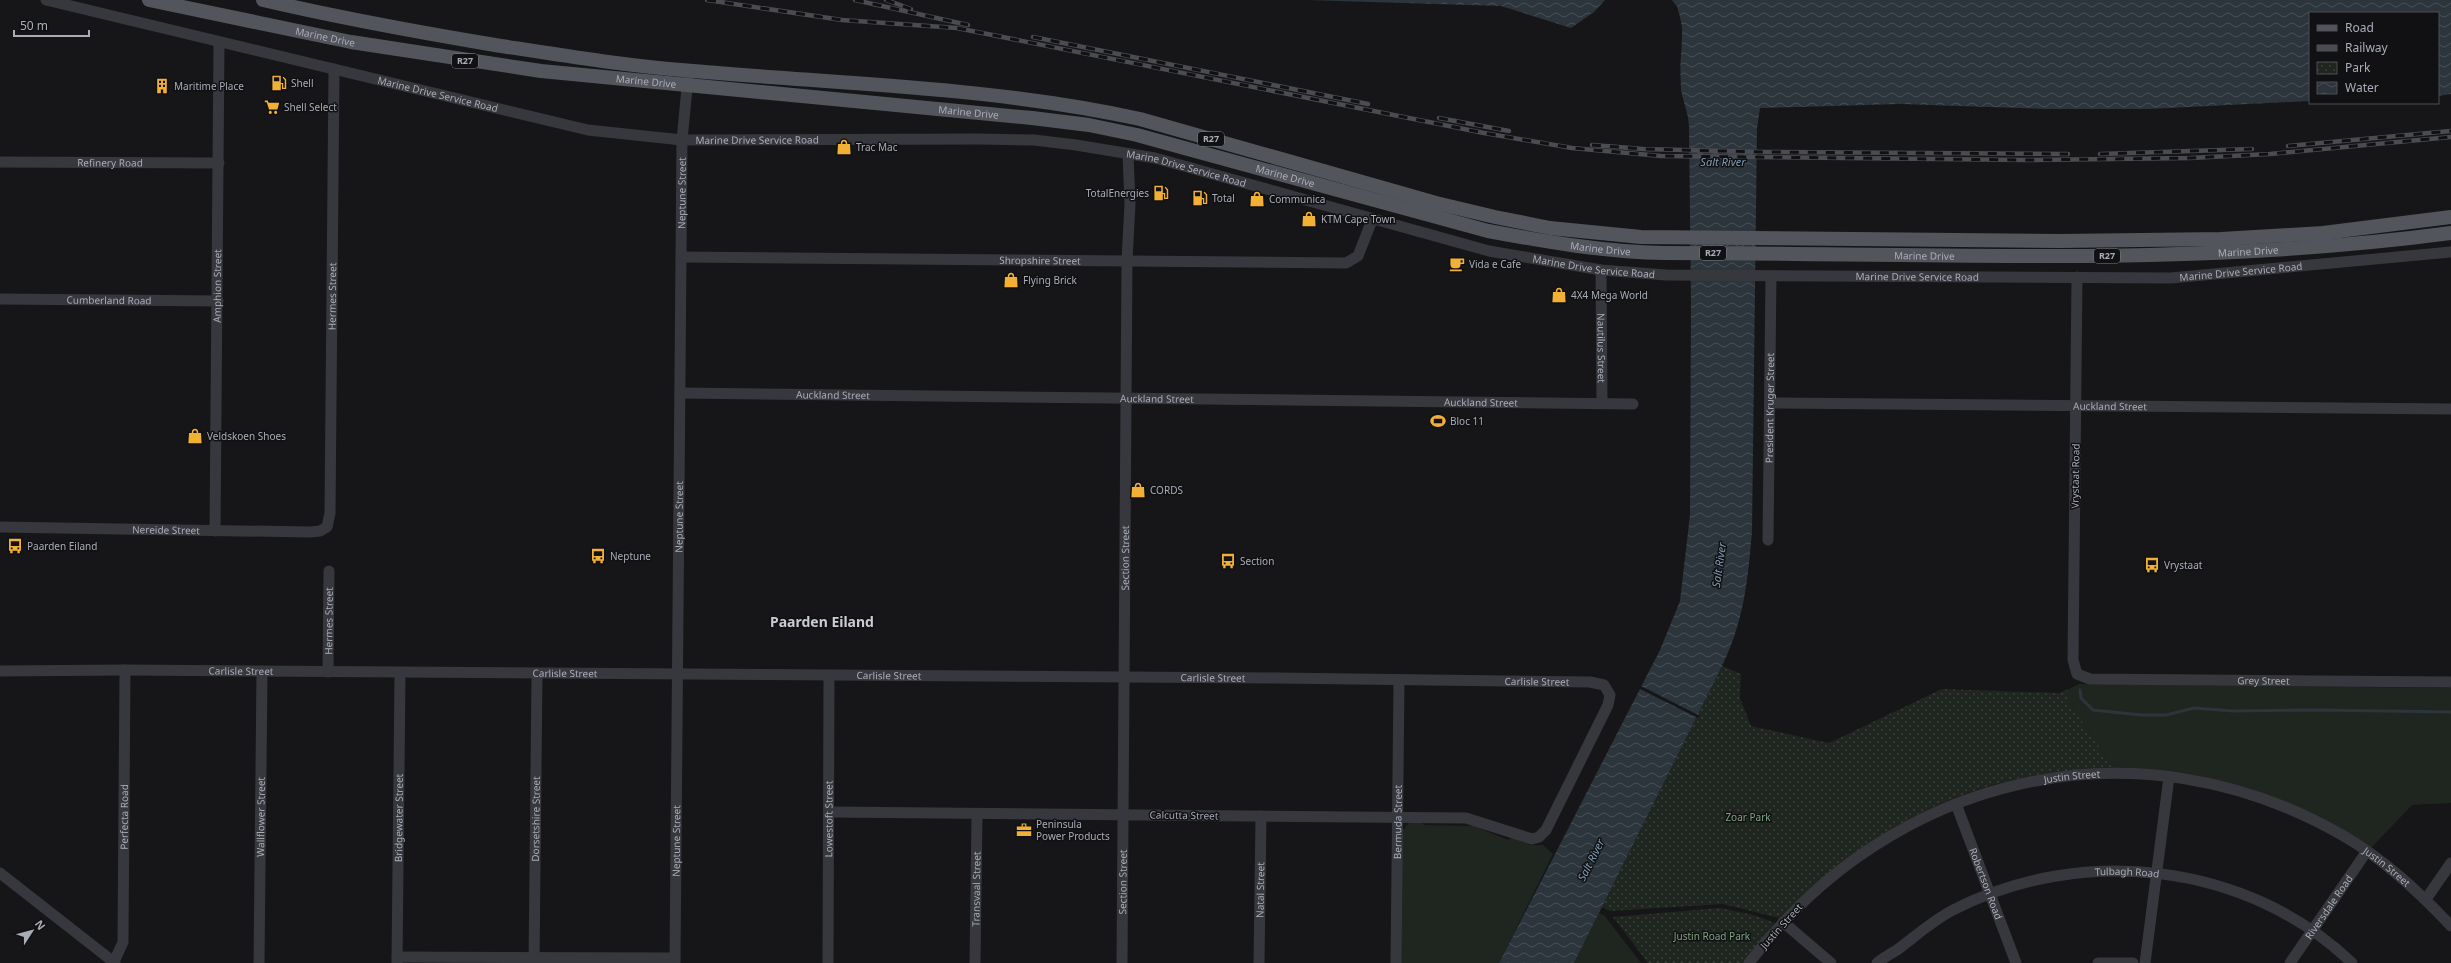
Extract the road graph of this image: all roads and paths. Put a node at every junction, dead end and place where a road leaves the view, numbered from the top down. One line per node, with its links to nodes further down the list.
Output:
1 (46, 0): 4 (street, Marine Drive Service Road)
2 (150, 0): 7 (main road, Marine Drive / R27)
3 (263, 0): 6 (main road, Marine Drive / R27)
4 (219, 42): 5 (street, Marine Drive Service Road); 11 (street, Amphion Street)
5 (334, 69): 8 (street, Marine Drive Service Road); 30 (street, Hermes Street)
6 (690, 71): 7 (street, Neptune Street); 12 (main road, Marine Drive / R27)
7 (686, 86): 8 (street, Neptune Street); 14 (main road, Marine Drive / R27)
8 (682, 140): 9 (street, Marine Drive Service Road); 16 (street, Neptune Street)
9 (1128, 154): 13 (street, Marine Drive Service Road); 17 (street, Section Street)
10 (0, 162): 11 (street, Refinery Road)
11 (219, 163): 22 (street, Amphion Street)
12 (2451, 217)
13 (1372, 220): 17 (street, Shropshire Street); 18 (street, Marine Drive Service Road)
14 (2451, 233)
15 (2451, 252): 20 (street, Marine Drive Service Road)
16 (681, 257): 17 (street, Shropshire Street); 23 (street, Neptune Street)
17 (1127, 260): 24 (street, Section Street)
18 (1601, 270): 19 (street, Marine Drive Service Road); 25 (street, Nautilus Street)
19 (1771, 276): 20 (street, Marine Drive Service Road); 26 (street, President Kruger Street)
20 (2077, 277): 28 (street, Vrystaat Road)
21 (0, 299): 22 (street, Cumberland Road)
22 (218, 301): 32 (street, Amphion Street)
23 (680, 393): 24 (street, Auckland Street); 41 (street, Neptune Street)
24 (1126, 398): 25 (street, Auckland Street); 44 (street, Section Street)
25 (1602, 403): 27 (street, Auckland Street)
26 (1770, 403): 28 (street, Auckland Street); 33 (street, President Kruger Street)
27 (1633, 404)
28 (2076, 405): 29 (street, Auckland Street); 42 (street, Vrystaat Road)
29 (2451, 409)
30 (329, 524): 32 (street, Nereide Street)
31 (0, 527): 32 (street, Nereide Street)
32 (215, 531)
33 (1768, 540)
34 (329, 571): 38 (street, Hermes Street)
35 (126, 670): 36 (street, Carlisle Street); 37 (street, Carlisle Street); 68 (street, Perfecta Road)
36 (0, 671)
37 (262, 671): 38 (street, Carlisle Street); 69 (street, Wallflower Street)
38 (328, 672): 39 (street, Carlisle Street)
39 (400, 673): 40 (street, Carlisle Street); 65 (street, Bridgewater Street)
40 (537, 674): 41 (street, Carlisle Street); 66 (street, Dorsetshire Street)
41 (677, 674): 43 (street, Carlisle Street); 67 (street, Neptune Street)
42 (2077, 674): 46 (street, Grey Street)
43 (829, 675): 44 (street, Carlisle Street); 49 (street, Lowestoft Street)
44 (1124, 677): 45 (street, Carlisle Street); 50 (street, Section Street)
45 (1399, 680): 53 (street, Bermuda Street); 54 (street, Carlisle Street)
46 (2451, 682)
47 (2169, 777): 48 (street, Justin Street); 55 (street, Justin Street); 58 (street)
48 (1956, 804): 59 (street, Robertson Road); 61 (street, Justin Street)
49 (829, 812): 51 (street, Calcutta Street); 70 (street, Lowestoft Street)
50 (1122, 814): 51 (street, Calcutta Street); 52 (street, Calcutta Street); 72 (street, Section Street)
51 (977, 815): 71 (street, Transvaal Street)
52 (1261, 816): 53 (street, Calcutta Street); 73 (street, Natal Street)
53 (1397, 816): 54 (street, Calcutta Street); 74 (street, Bermuda Street)
54 (1536, 838)
55 (2367, 852): 60 (street, Justin Street); 63 (street, Riversdale Road)
56 (2451, 863): 60 (street)
57 (0, 872): 68 (street)
58 (2156, 872): 59 (street, Tulbagh Road); 63 (street, Tulbagh Road); 82 (street)
59 (1990, 894): 64 (street, Tulbagh Road); 79 (street, Robertson Road)
60 (2426, 899): 62 (street, Justin Street)
61 (1783, 922): 75 (street, Justin Street); 76 (street)
62 (2451, 926)
63 (2312, 931): 83 (street, Riversdale Road); 84 (street, Tulbagh Road)
64 (1897, 949): 77 (street, Tulbagh Road); 78 (street, Tulbagh Road)
65 (397, 960): 66 (street)
66 (534, 960): 67 (street)
67 (675, 960)
68 (114, 963)
69 (259, 963)
70 (828, 963)
71 (975, 963)
72 (1122, 963)
73 (1260, 963)
74 (1396, 963)
75 (1749, 963)
76 (1831, 963)
77 (1877, 963)
78 (1889, 963)
79 (2016, 963)
80 (2098, 963): 81 (street)
81 (2133, 963)
82 (2145, 963)
83 (2290, 963)
84 (2352, 963)

